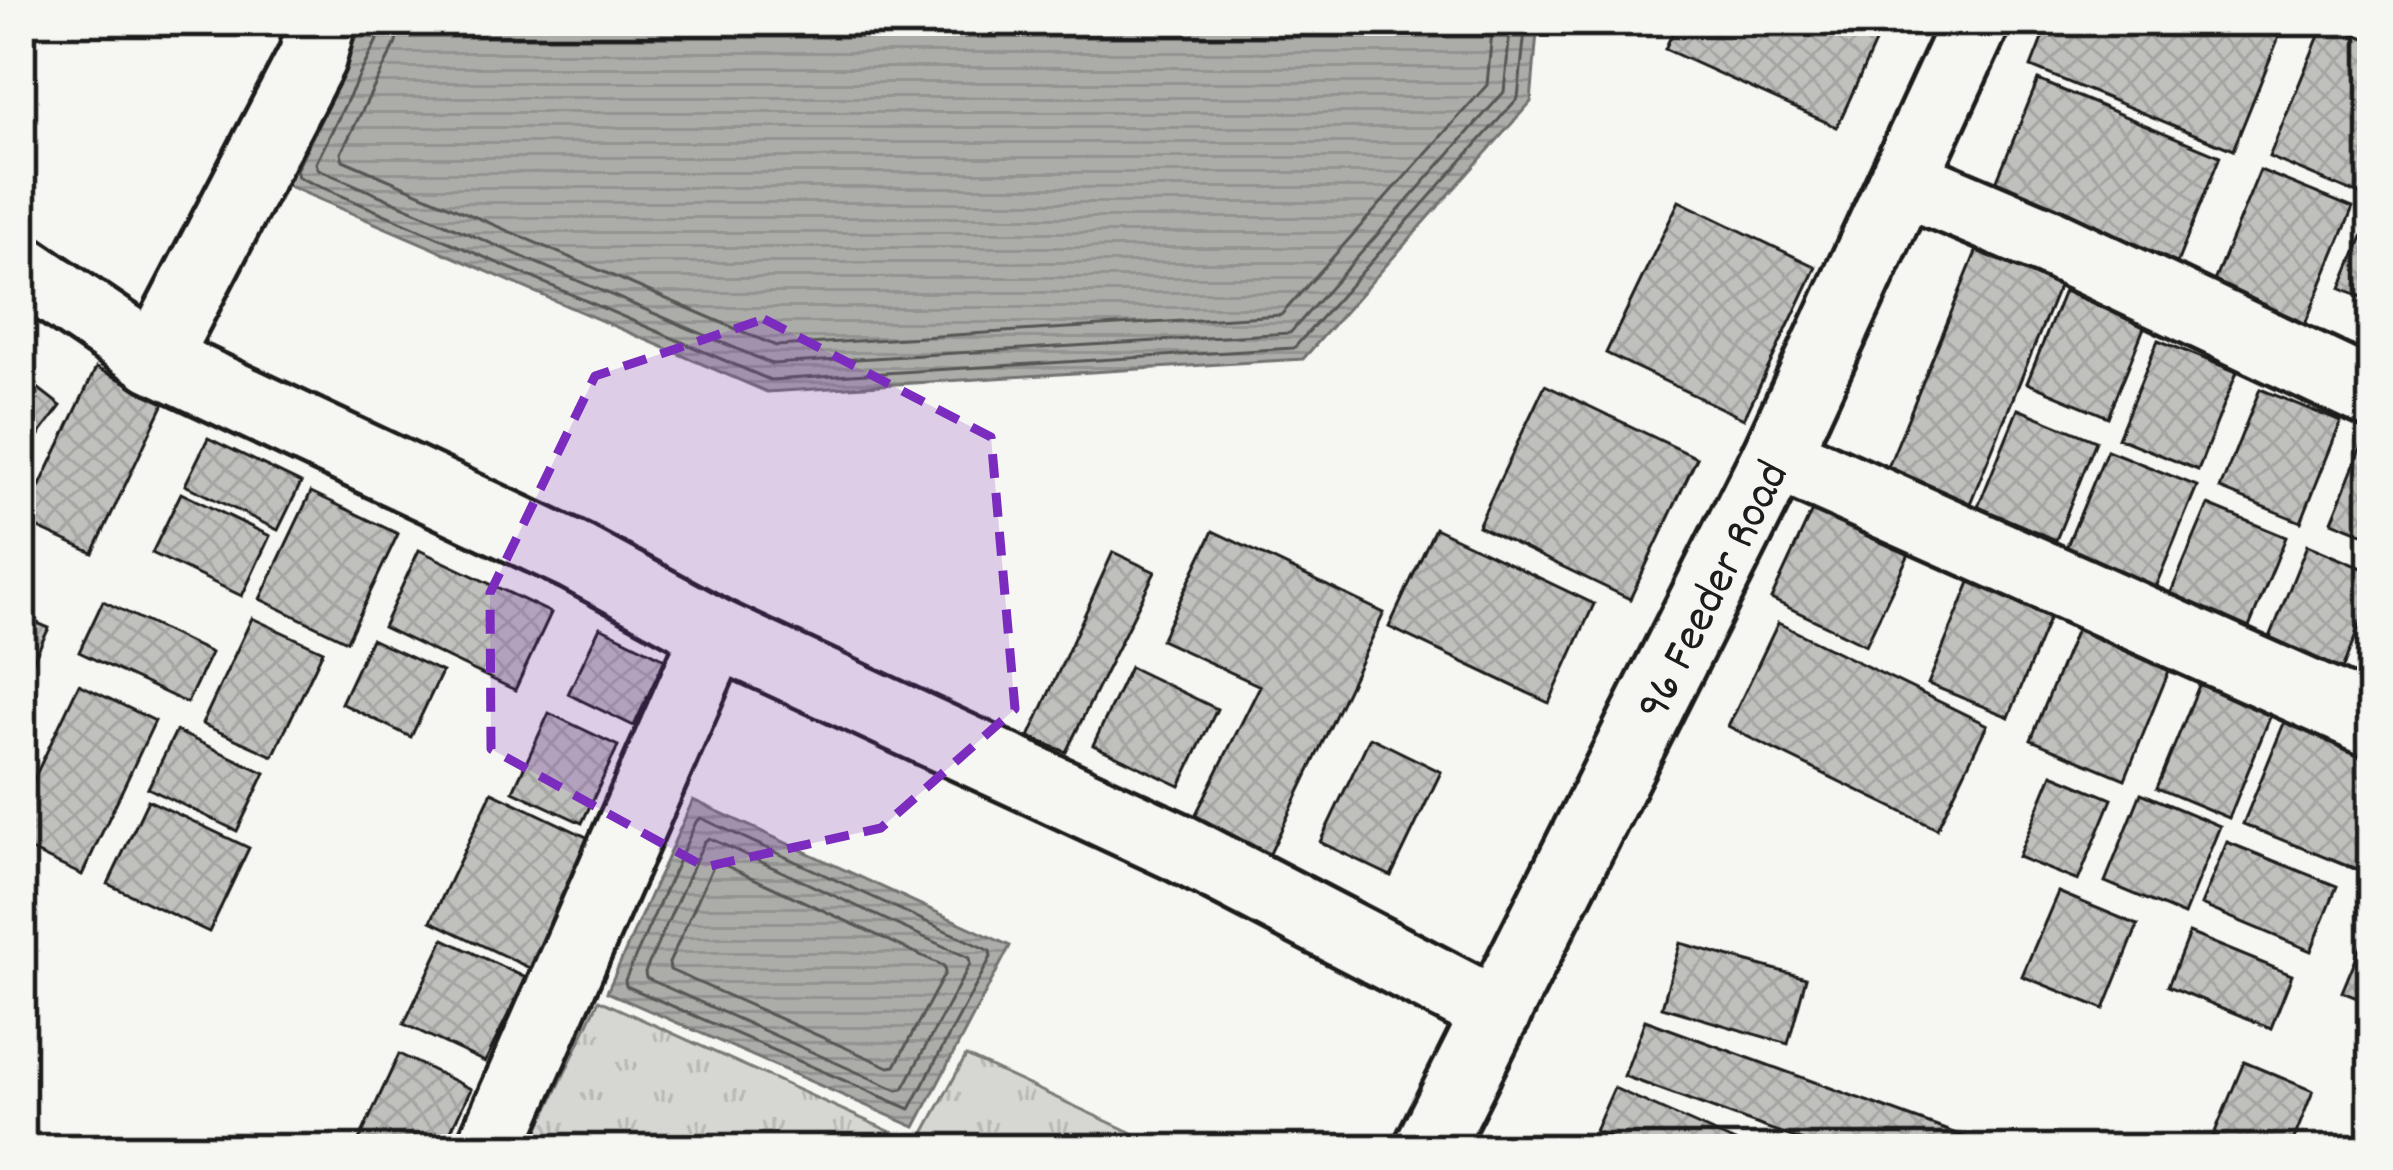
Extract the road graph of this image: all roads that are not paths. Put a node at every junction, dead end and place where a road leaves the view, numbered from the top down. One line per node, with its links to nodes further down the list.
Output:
1 (322, 21): 5 (street)
2 (1976, 21): 3 (street, 96 Feeder Road)
3 (1904, 181): 6 (street); 7 (street, 96 Feeder Road)
4 (21, 268): 5 (street)
5 (155, 359): 8 (street)
6 (2372, 395)
7 (1776, 456): 9 (street); 10 (street, 96 Feeder Road)
8 (716, 633): 10 (street); 11 (street)
9 (2372, 722)
10 (1497, 1013): 12 (street, 96 Feeder Road)
11 (490, 1149)
12 (1428, 1149)

